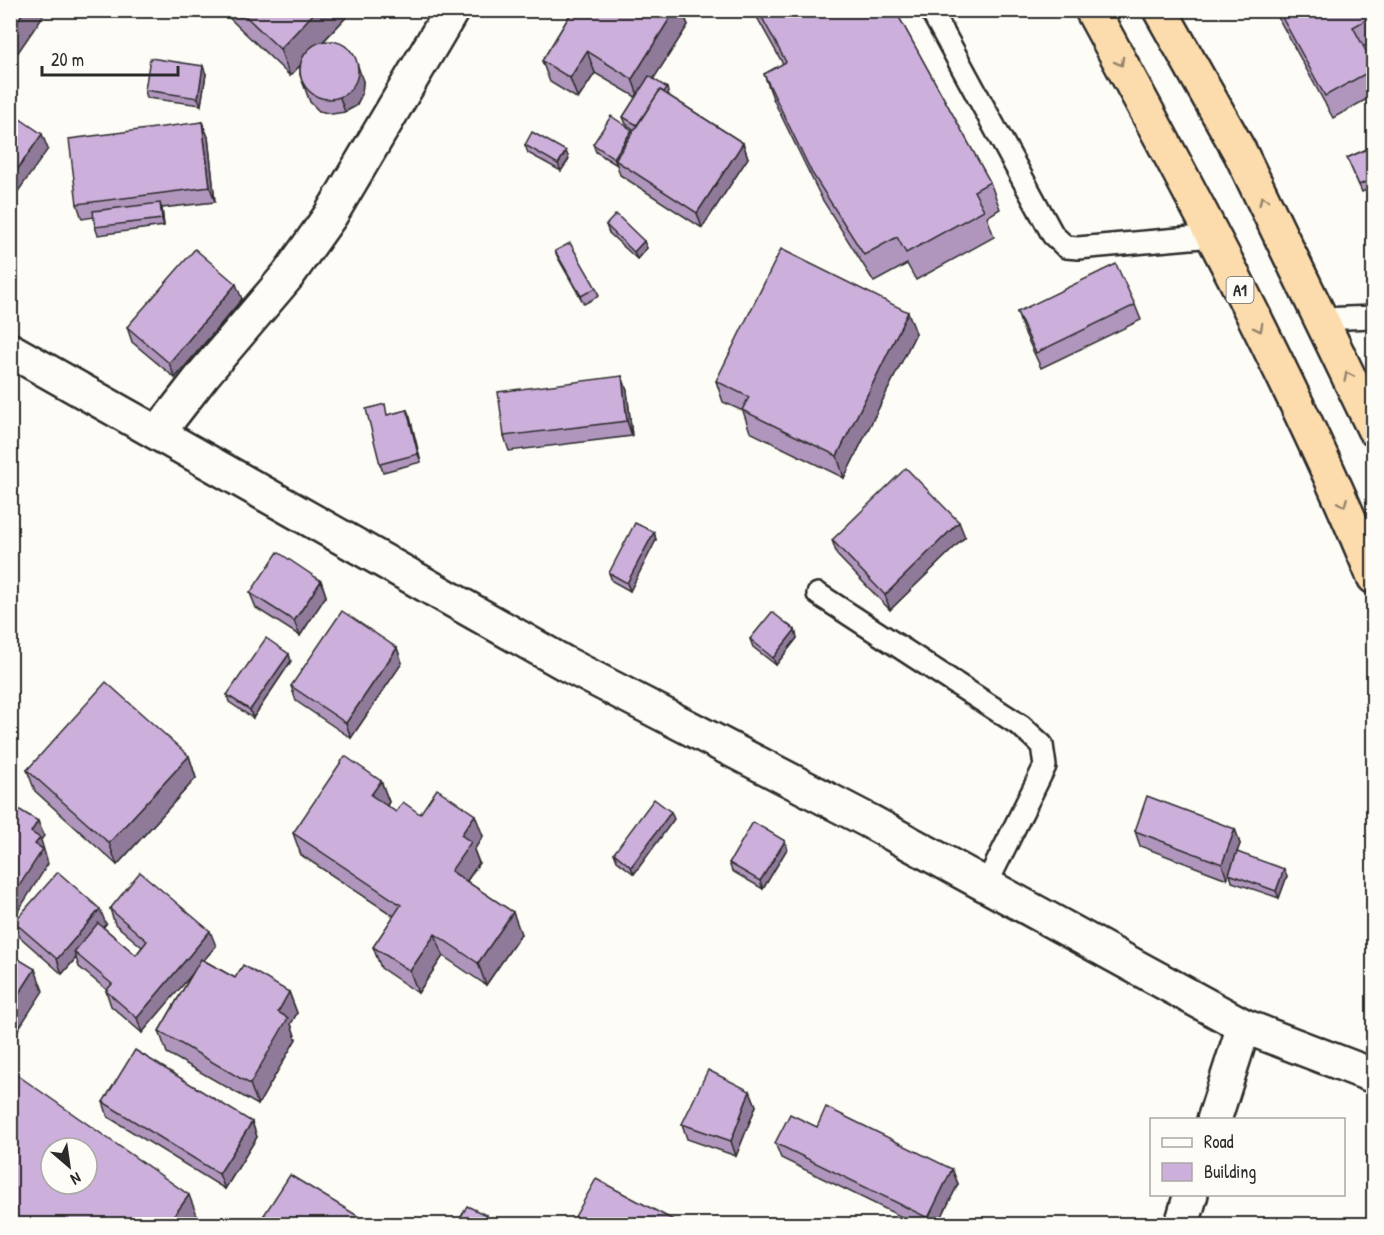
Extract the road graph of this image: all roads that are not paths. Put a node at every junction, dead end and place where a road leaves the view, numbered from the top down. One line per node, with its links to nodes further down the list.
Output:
1 (452, 10): 10 (street)
2 (931, 10): 5 (lane)
3 (1092, 10): 5 (highway, A1, one-way to 5)
4 (1160, 10): 7 (highway, one-way to 4)
5 (1213, 236): 11 (highway, A1, one-way to 11)
6 (1374, 317): 7 (lane)
7 (1320, 319): 9 (highway, one-way to 7)
8 (10, 350): 10 (street)
9 (1374, 429)
10 (158, 433): 13 (street)
11 (1374, 577)
12 (818, 594): 13 (lane)
13 (986, 885): 14 (street)
14 (1244, 1026): 15 (street); 16 (street)
15 (1374, 1076)
16 (1214, 1118)
17 (1190, 1196): 18 (street)
18 (1182, 1224)

